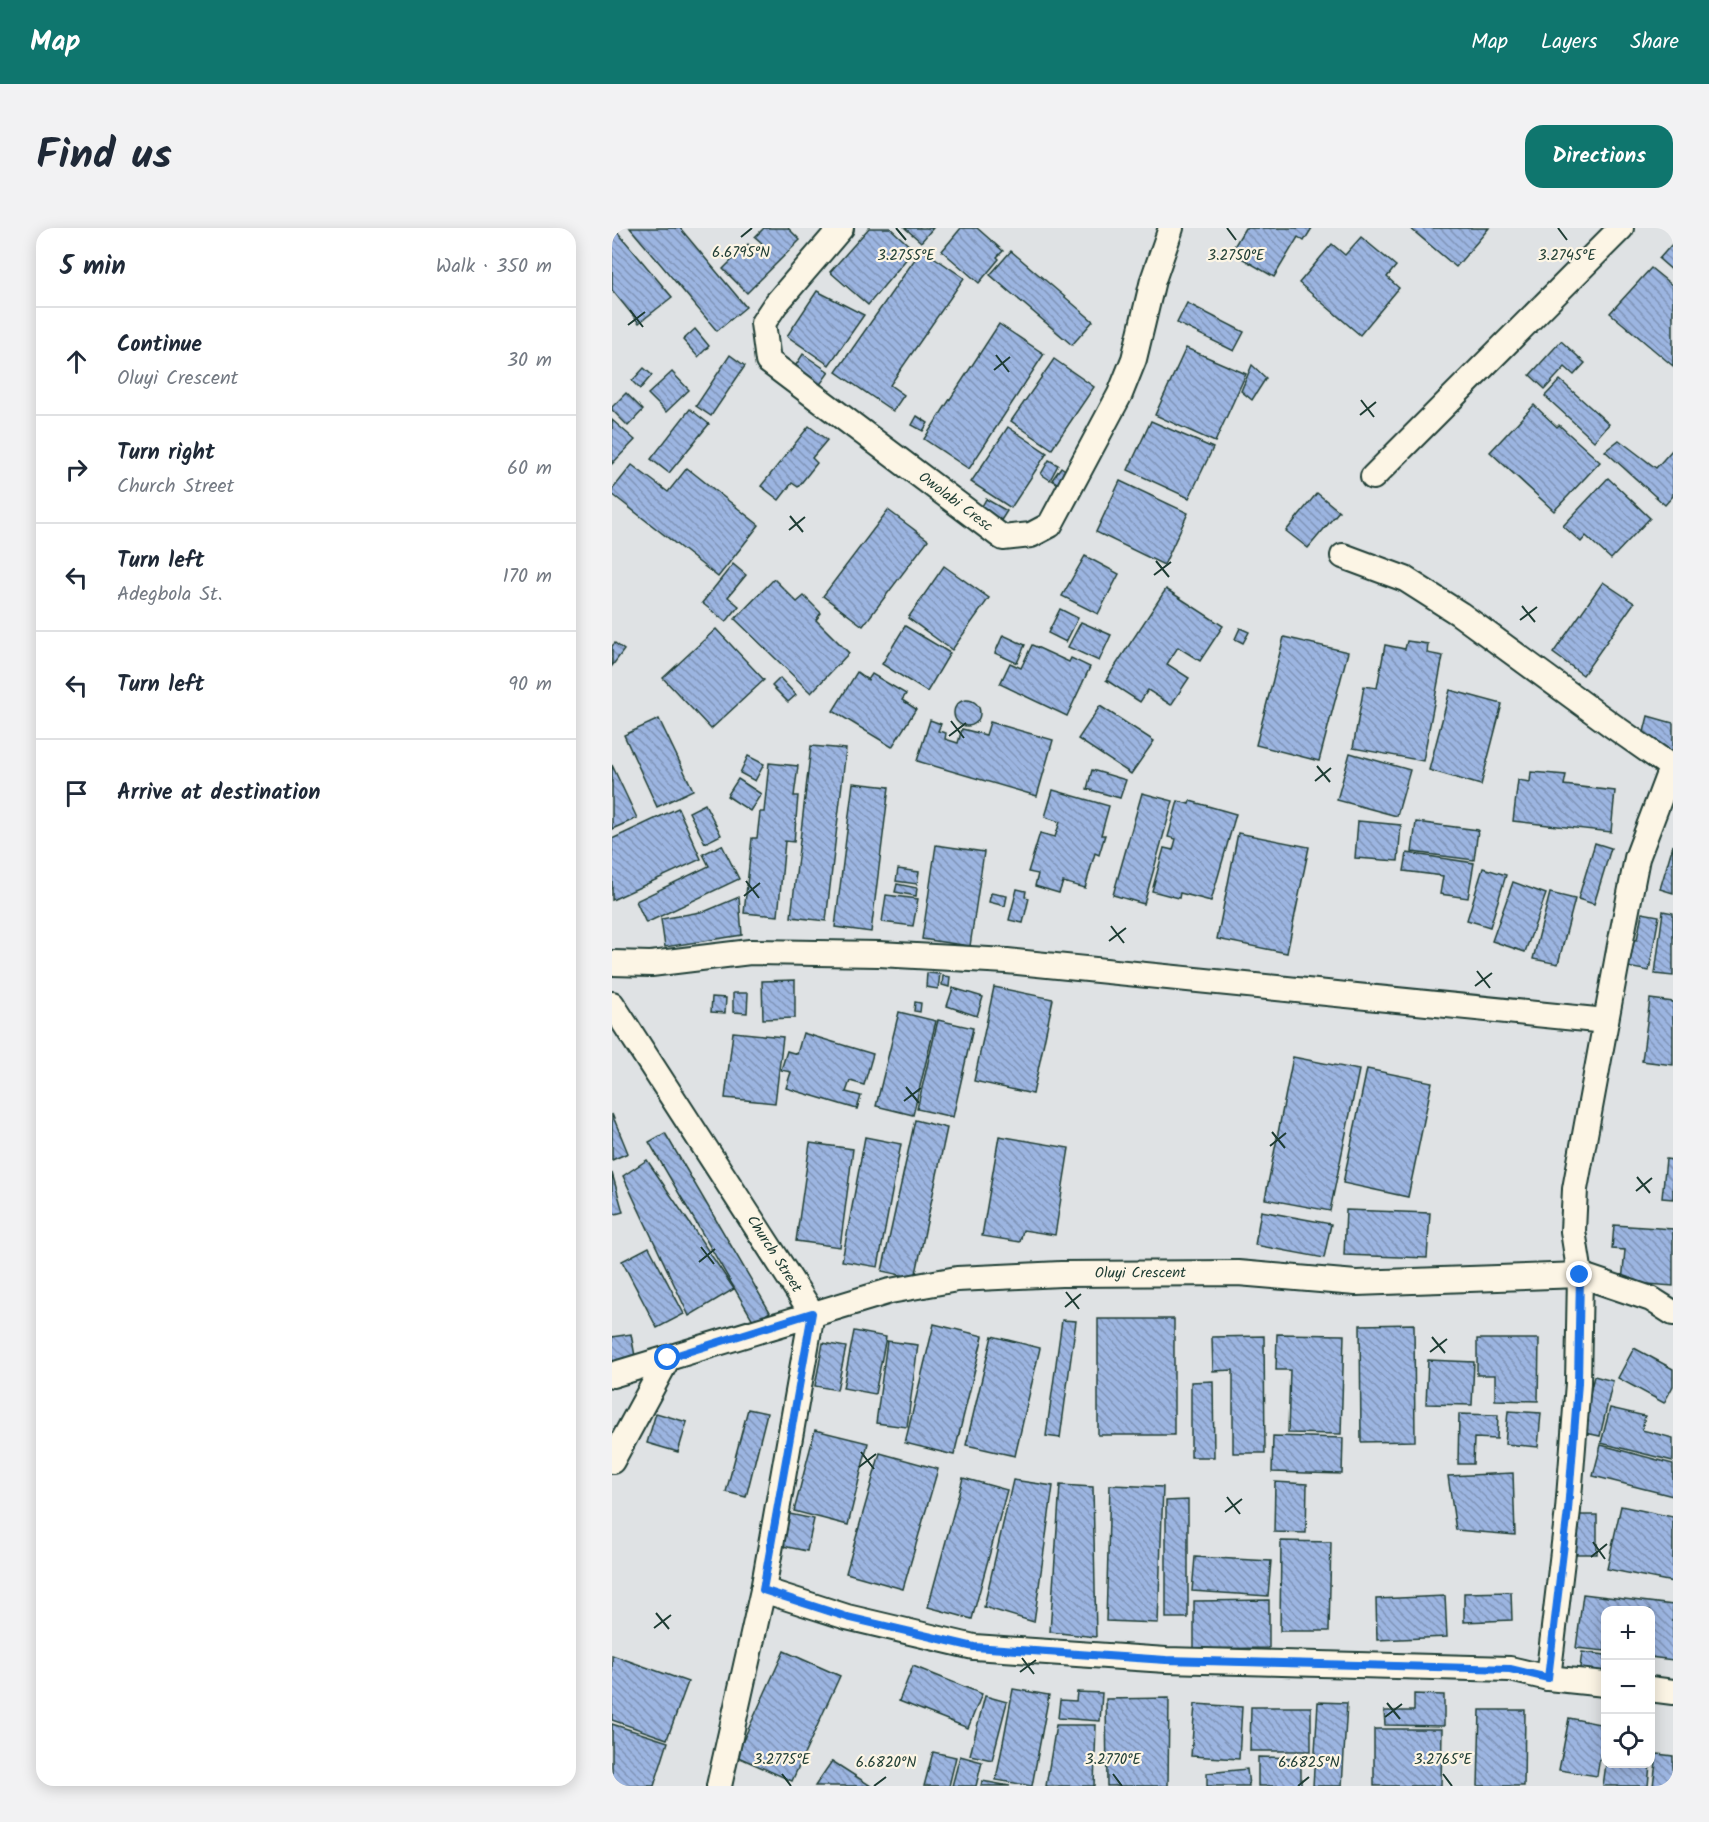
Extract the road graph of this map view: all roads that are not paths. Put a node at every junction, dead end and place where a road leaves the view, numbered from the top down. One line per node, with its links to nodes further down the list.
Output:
1 (841, 228): 2 (street, Owolabi Cresc)
2 (1171, 228)
3 (1622, 228): 4 (street)
4 (1373, 477)
5 (1343, 556): 6 (street)
6 (1672, 768): 9 (street)
7 (612, 963): 9 (street)
8 (612, 1004): 11 (street, Church Street)
9 (1606, 1021): 10 (street)
10 (1580, 1275): 11 (street, Oluyi Crescent); 12 (street, Oluyi Crescent); 17 (street)
11 (812, 1313): 13 (street, Oluyi Crescent); 16 (street)
12 (1673, 1313)
13 (668, 1358): 14 (street, Oluyi Crescent); 15 (street)
14 (612, 1375)
15 (612, 1461)
16 (763, 1590): 17 (street); 21 (street)
17 (1548, 1678): 18 (street)
18 (1601, 1684)
19 (1655, 1690): 20 (street)
20 (1673, 1692)
21 (719, 1786)

